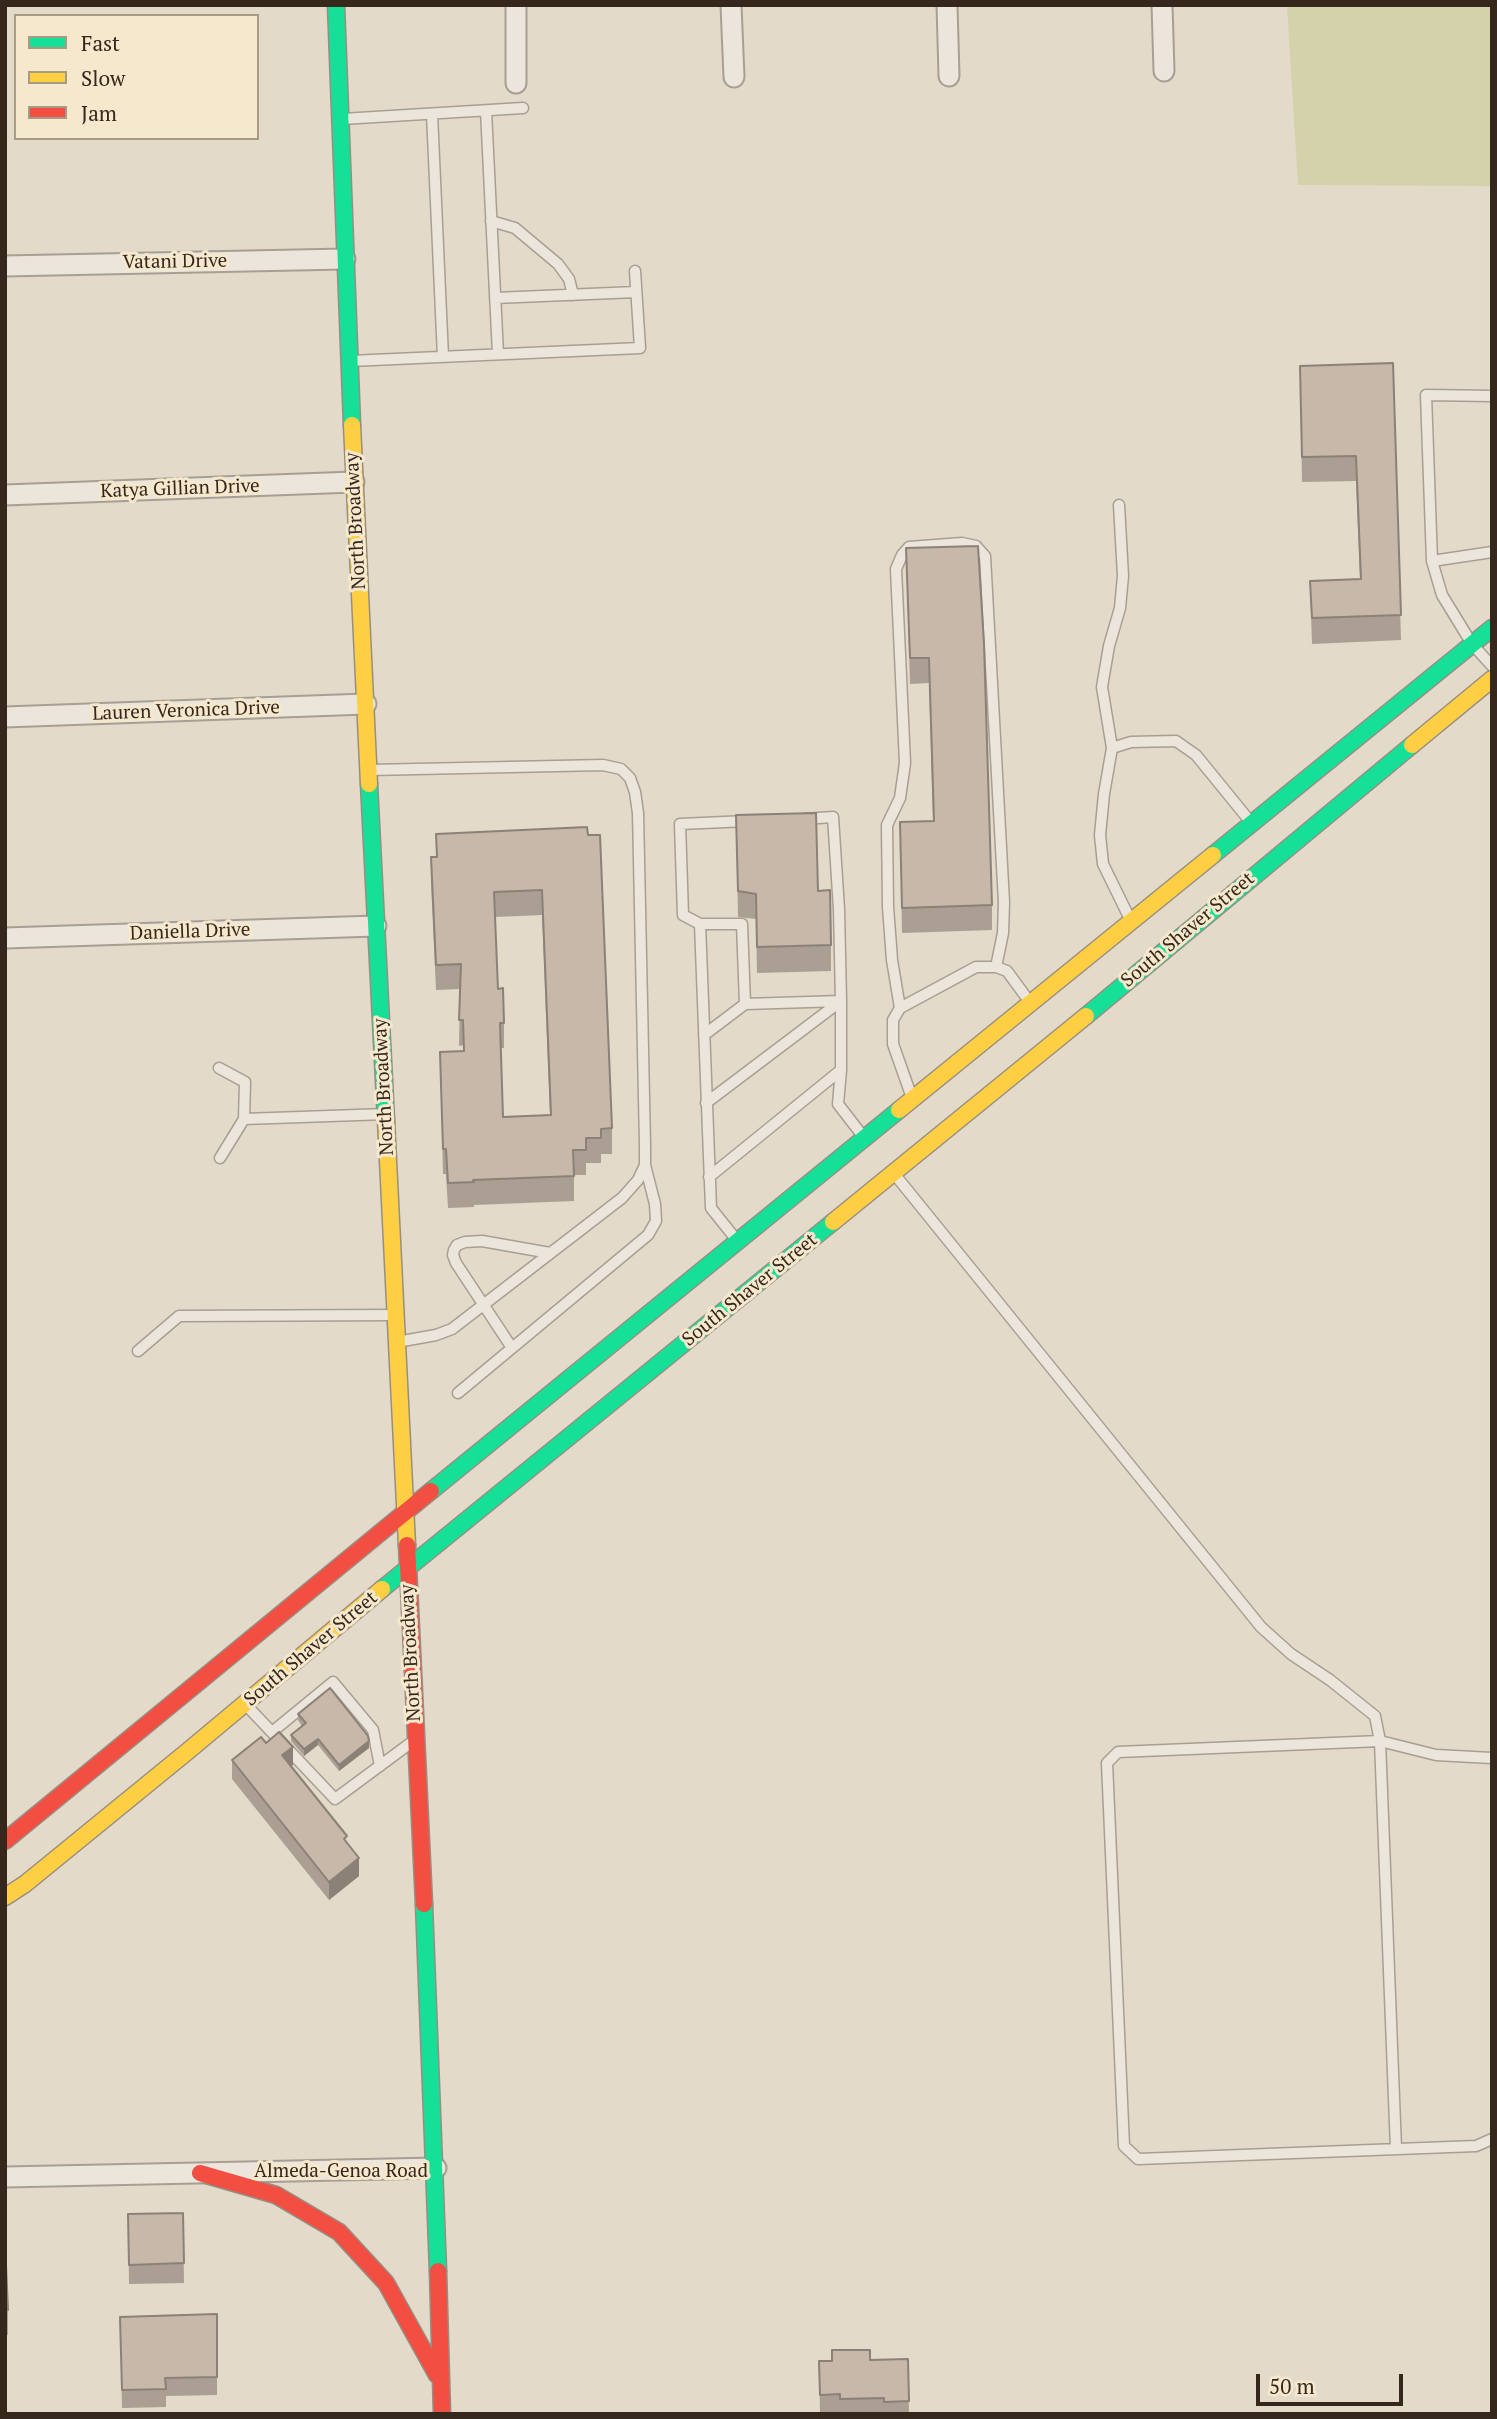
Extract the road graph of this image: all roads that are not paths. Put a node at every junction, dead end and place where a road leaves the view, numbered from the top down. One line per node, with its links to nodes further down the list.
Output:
1 (336, 5): 13 (main road, North Broadway)
2 (516, 5): 9 (street)
3 (731, 5): 8 (street)
4 (947, 5): 7 (street)
5 (1162, 5): 6 (street)
6 (1164, 71)
7 (949, 76)
8 (734, 77)
9 (516, 83)
10 (523, 108): 11 (lane)
11 (486, 111): 12 (lane); 14 (lane)
12 (432, 114): 13 (lane); 22 (lane)
13 (340, 119): 15 (main road, North Broadway)
14 (491, 221): 19 (lane); 20 (lane)
15 (345, 259): 16 (street, Vatani Drive); 23 (main road, North Broadway)
16 (5, 265)
17 (635, 271): 18 (lane)
18 (636, 292): 19 (lane); 21 (lane)
19 (573, 295): 20 (lane)
20 (495, 298): 21 (lane)
21 (498, 354): 22 (lane)
22 (443, 357): 23 (lane)
23 (349, 361): 25 (main road, North Broadway)
24 (1492, 396): 29 (lane)
25 (354, 482): 26 (street, Katya Gillian Drive); 34 (main road, North Broadway)
26 (5, 495)
27 (1119, 505): 36 (lane)
28 (1492, 552): 29 (lane)
29 (1432, 561): 31 (lane)
30 (1492, 628): 31 (main road, South Shaver Street)
31 (1472, 644): 32 (lane); 40 (main road, South Shaver Street)
32 (1492, 666)
33 (1492, 679): 40 (main road, South Shaver Street)
34 (366, 704): 35 (street, Lauren Veronica Drive); 37 (main road, North Broadway)
35 (5, 718)
36 (1112, 748): 40 (lane); 41 (lane)
37 (368, 770): 43 (main road, North Broadway); 59 (lane)
38 (792, 819): 46 (lane)
39 (764, 820): 42 (lane)
40 (1264, 840): 41 (main road, South Shaver Street); 60 (main road, South Shaver Street)
41 (1132, 921): 49 (main road, South Shaver Street)
42 (700, 924): 47 (lane); 50 (lane)
43 (376, 926): 44 (street, Daniella Drive); 55 (main road, North Broadway)
44 (5, 938)
45 (996, 967): 48 (lane); 48 (lane); 49 (lane)
46 (841, 1001): 47 (lane); 52 (lane); 54 (lane)
47 (745, 1004): 50 (lane)
48 (900, 1008): 53 (lane)
49 (1034, 1008): 53 (main road, South Shaver Street)
50 (704, 1035): 54 (lane)
51 (219, 1068): 56 (lane)
52 (841, 1070): 57 (lane); 61 (lane)
53 (912, 1099): 57 (main road, South Shaver Street)
54 (706, 1103): 61 (lane)
55 (386, 1114): 56 (lane); 65 (main road, North Broadway)
56 (244, 1119): 58 (lane)
57 (868, 1143): 62 (main road, South Shaver Street)
58 (220, 1158)
59 (645, 1165): 63 (lane); 67 (lane)
60 (889, 1169): 71 (main road, South Shaver Street); 75 (lane)
61 (709, 1177): 62 (lane)
62 (737, 1241): 70 (main road, South Shaver Street)
63 (550, 1254): 64 (lane); 64 (lane)
64 (484, 1305): 66 (lane); 67 (lane)
65 (395, 1315): 66 (main road, North Broadway); 68 (lane)
66 (396, 1342): 70 (main road, North Broadway)
67 (512, 1348): 69 (lane)
68 (138, 1351)
69 (458, 1393)
70 (404, 1513): 71 (main road, North Broadway); 78 (main road, South Shaver Street)
71 (407, 1569): 72 (main road, South Shaver Street); 74 (main road, North Broadway)
72 (245, 1704): 73 (lane); 79 (main road, South Shaver Street)
73 (272, 1732): 77 (lane); 77 (lane)
74 (416, 1740): 77 (lane); 82 (main road, North Broadway)
75 (1380, 1741): 76 (lane); 81 (lane); 81 (lane)
76 (1492, 1758)
77 (380, 1766)
78 (5, 1842)
79 (5, 1897)
80 (1492, 2140): 81 (lane)
81 (1396, 2149)
82 (436, 2168): 83 (street, Almeda-Genoa Road); 85 (main road, Almeda-Genoa Road)
83 (200, 2173): 84 (street, Almeda-Genoa Road); 85 (main road)
84 (5, 2176)
85 (440, 2380): 86 (main road, Almeda-Genoa Road)
86 (442, 2414)

